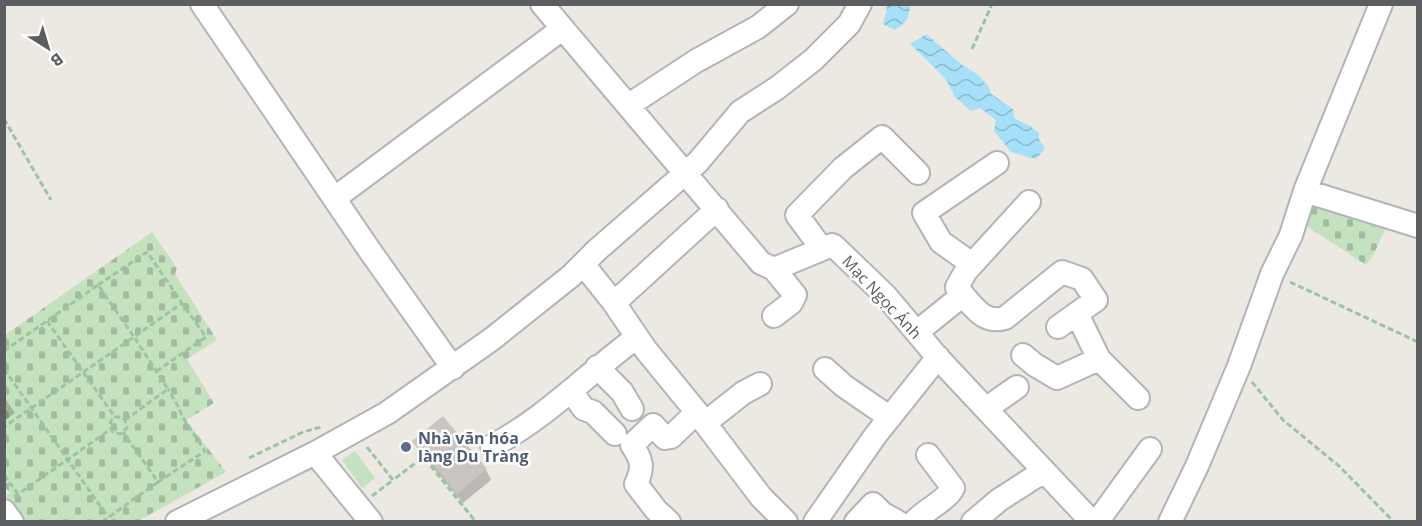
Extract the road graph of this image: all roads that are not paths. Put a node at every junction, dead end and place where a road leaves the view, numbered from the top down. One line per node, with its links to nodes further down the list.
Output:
1 (202, 4): 12 (street)
2 (542, 4): 6 (street)
3 (787, 4): 7 (street)
4 (1381, 4): 11 (street)
5 (850, 9): 9 (street)
6 (562, 28): 7 (street); 12 (street)
7 (630, 105): 9 (street)
8 (997, 163): 18 (street)
9 (686, 172): 14 (street); 17 (street)
10 (918, 173): 16 (street)
11 (1305, 191): 15 (street); 60 (street)
12 (335, 198): 32 (street)
13 (1029, 202): 18 (street)
14 (717, 208): 19 (street); 21 (street)
15 (1418, 226)
16 (822, 249): 19 (street, Mạc Ngọc Ánh); 25 (street, Mạc Ngọc Ánh)
17 (583, 264): 21 (street); 32 (street)
18 (972, 264): 20 (street)
19 (774, 269): 23 (street)
20 (963, 295): 22 (street); 25 (street)
21 (614, 303): 26 (street)
22 (1079, 312): 24 (street); 29 (street)
23 (774, 316)
24 (1058, 327)
25 (917, 332): 28 (street, Mạc Ngọc Ánh)
26 (637, 337): 30 (street); 40 (street)
27 (1023, 355): 29 (street)
28 (938, 357): 37 (street, Mạc Ngọc Ánh); 39 (street)
29 (1099, 359): 36 (street)
30 (597, 367): 35 (street); 38 (street)
31 (825, 369): 39 (street)
32 (452, 376): 44 (street)
33 (760, 384): 40 (street)
34 (1017, 387): 37 (street)
35 (571, 391): 41 (street); 42 (street)
36 (1138, 398)
37 (987, 408): 46 (street, Mạc Ngọc Ánh)
38 (632, 409)
39 (889, 417): 53 (street)
40 (701, 418): 51 (street); 52 (street)
41 (615, 434)
42 (492, 446)
43 (1150, 449): 59 (street)
44 (315, 453): 48 (street); 50 (street)
45 (928, 454): 56 (street)
46 (1044, 471): 57 (street); 58 (street, Mạc Ngọc Ánh)
47 (12, 501): 49 (street)
48 (368, 511)
49 (12, 522)
50 (177, 522)
51 (669, 522)
52 (786, 522)
53 (815, 522)
54 (856, 522): 55 (street)
55 (898, 522)
56 (914, 522)
57 (973, 522)
58 (1092, 522)
59 (1097, 522)
60 (1170, 522)

